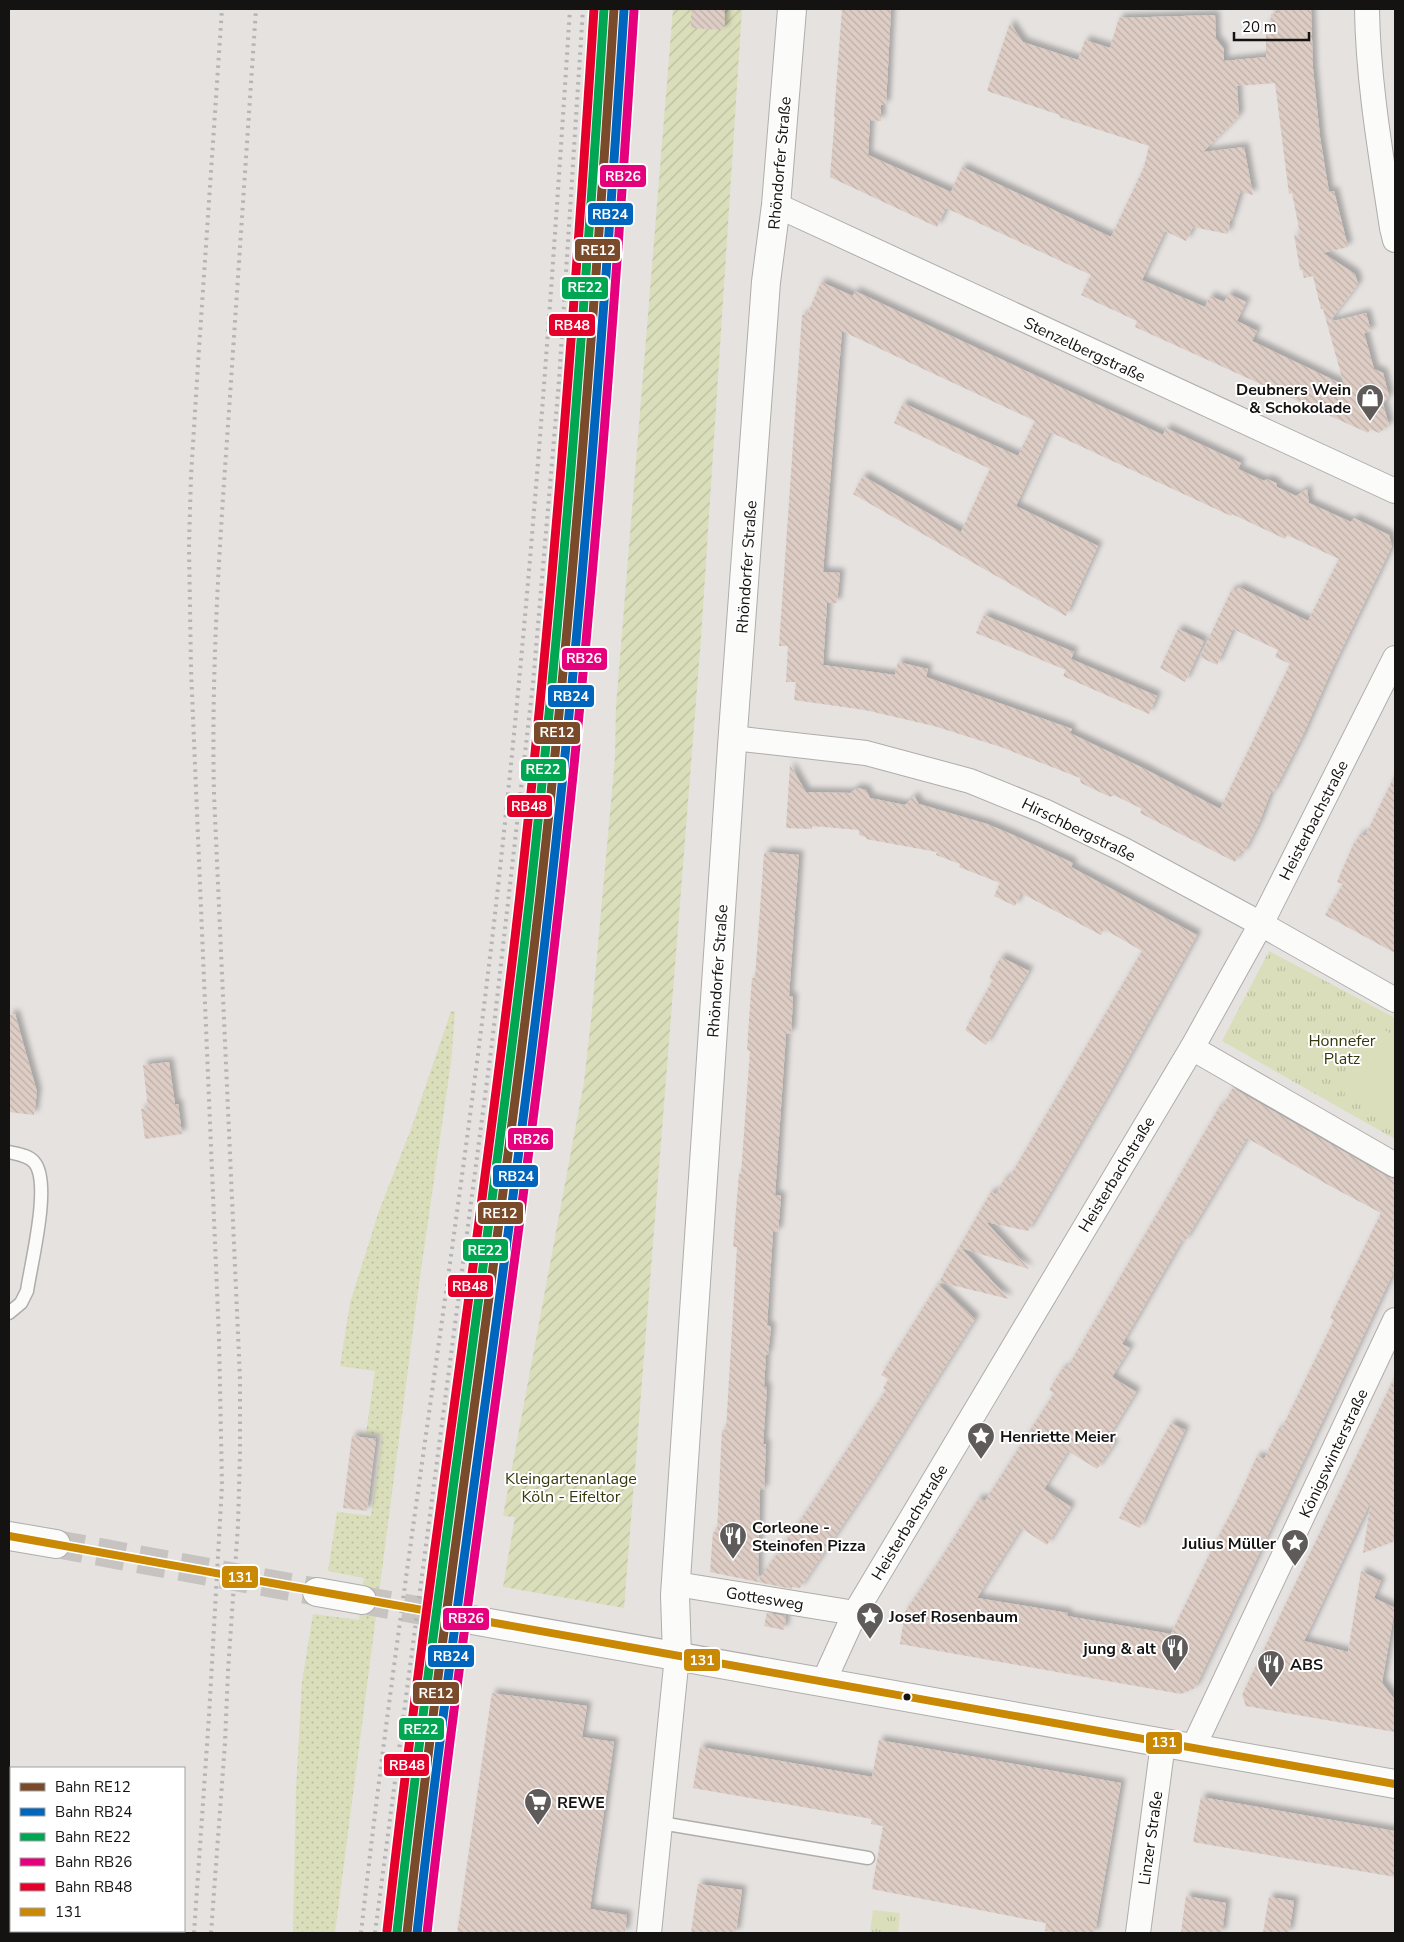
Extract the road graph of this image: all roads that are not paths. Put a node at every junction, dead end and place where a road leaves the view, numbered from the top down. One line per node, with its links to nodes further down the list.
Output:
1 (792, 9): 3 (street, Rhöndorfer Straße)
2 (1367, 9): 4 (street)
3 (776, 206): 5 (street, Stenzelbergstraße); 7 (street, Rhöndorfer Straße)
4 (1395, 240)
5 (1395, 491)
6 (1395, 658): 8 (street, Heisterbachstraße)
7 (734, 738): 8 (street, Hirschbergstraße); 17 (street, Rhöndorfer Straße)
8 (1261, 924): 9 (street, Hirschbergstraße); 10 (street, Heisterbachstraße)
9 (1395, 1000)
10 (1192, 1048): 12 (street); 20 (street, Heisterbachstraße)
11 (9, 1152): 13 (lane)
12 (1395, 1165)
13 (9, 1312)
14 (1395, 1320): 25 (street, Königswinterstraße)
15 (9, 1536): 16 (street)
16 (56, 1544)
17 (676, 1584): 20 (street, Gottesweg); 22 (street, Rhöndorfer Straße)
18 (316, 1592): 19 (street)
19 (362, 1600)
20 (855, 1613): 23 (street, Heisterbachstraße)
21 (461, 1618): 22 (street)
22 (677, 1656): 23 (street); 27 (street, Rhöndorfer Straße)
23 (823, 1683): 24 (street)
24 (1163, 1743): 25 (street); 30 (street, Linzer Straße)
25 (1193, 1748): 26 (street)
26 (1395, 1784)
27 (661, 1823): 28 (lane); 29 (street, Rhöndorfer Straße)
28 (868, 1858)
29 (649, 1933)
30 (1138, 1933)

